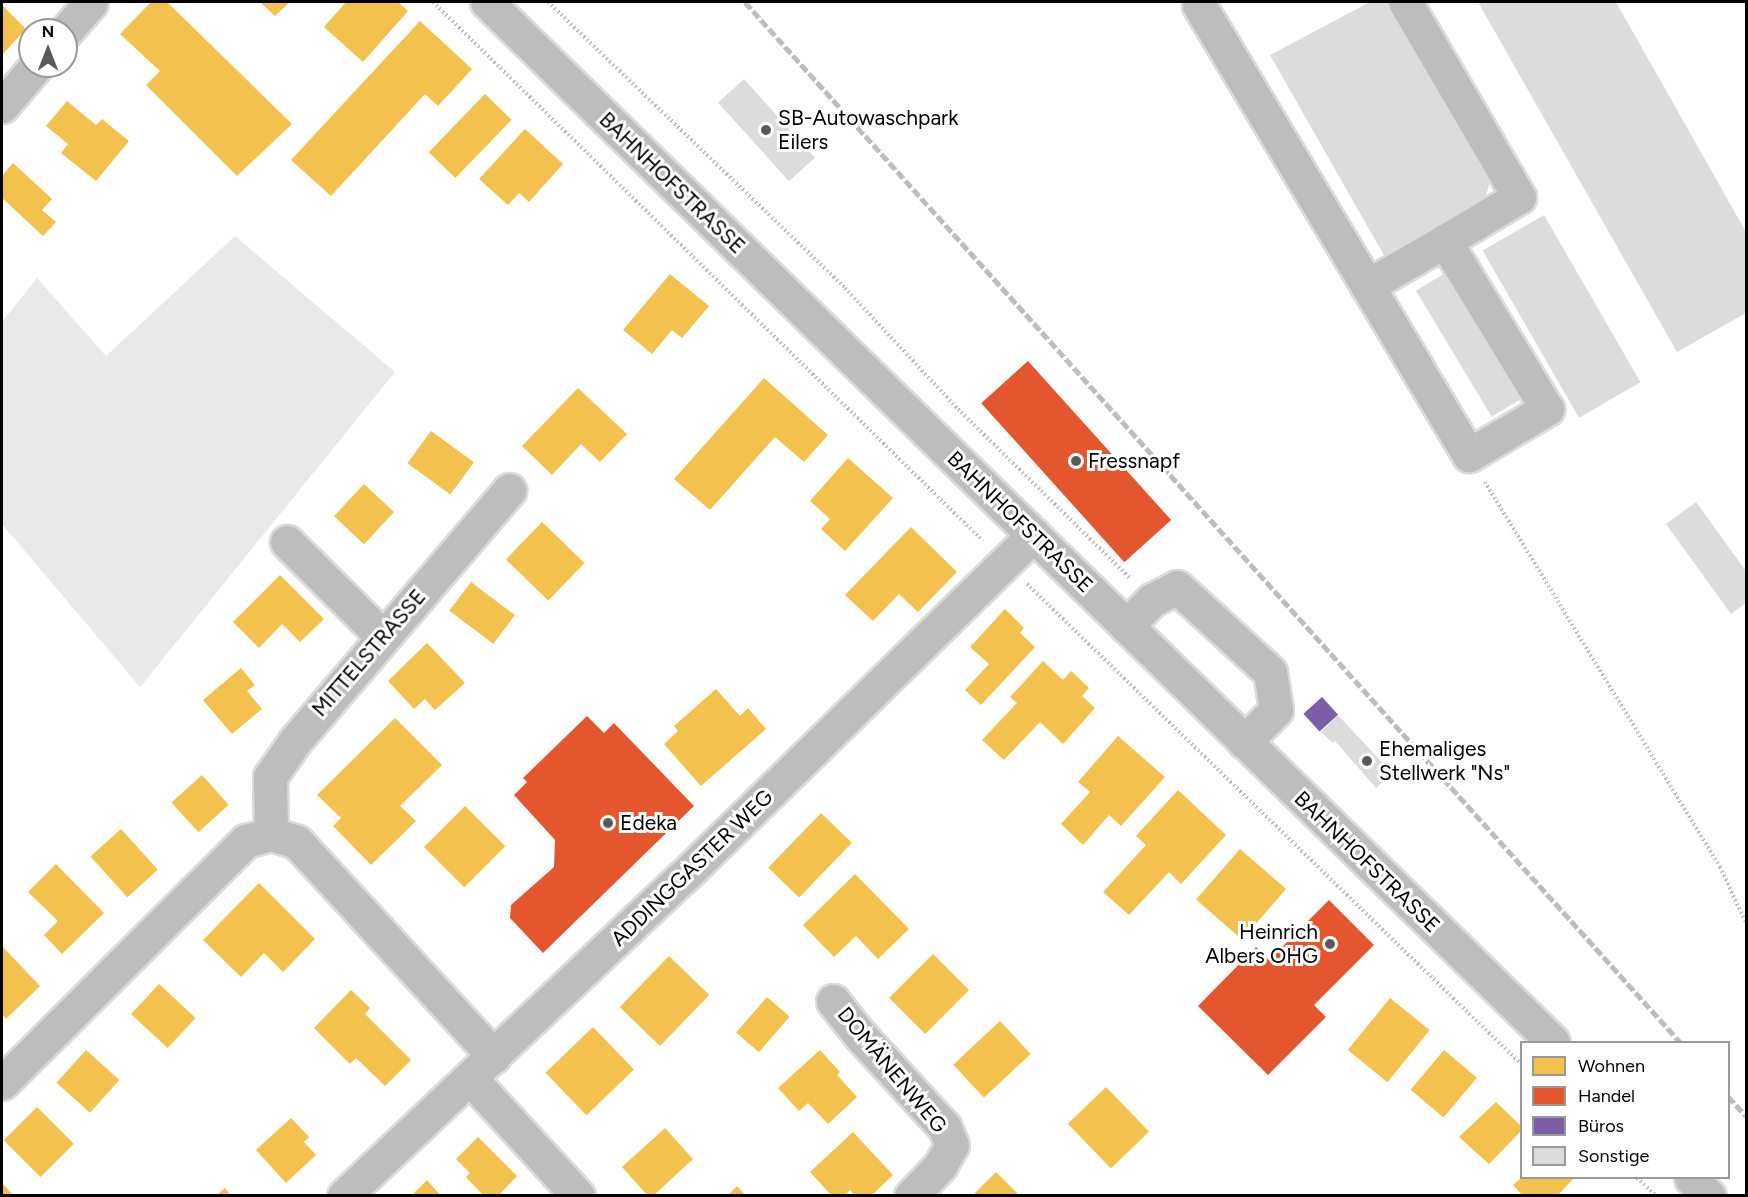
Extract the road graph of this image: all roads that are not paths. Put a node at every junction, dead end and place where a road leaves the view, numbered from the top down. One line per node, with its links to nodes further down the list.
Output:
1 (91, 2): 5 (street)
2 (487, 2): 11 (street, BAHNHOFSTRASSE)
3 (1404, 2): 8 (street)
4 (1200, 3): 9 (street)
5 (77, 18)
6 (26, 78): 7 (street)
7 (2, 106)
8 (1445, 241): 9 (street); 9 (street)
9 (1367, 286)
10 (509, 490): 14 (street, MITTELSTRASSE)
11 (1034, 535): 13 (street, BAHNHOFSTRASSE); 19 (street, ADDINGGASTER WEG)
12 (287, 542): 14 (street)
13 (1126, 626): 15 (street, BAHNHOFSTRASSE); 15 (street)
14 (383, 637): 16 (street, MITTELSTRASSE)
15 (1244, 742): 18 (street, BAHNHOFSTRASSE)
16 (271, 834): 19 (street); 21 (street)
17 (833, 1001): 25 (street, DOMÄNENWEG)
18 (1551, 1041)
19 (494, 1056): 20 (street, ADDINGGASTER WEG)
20 (470, 1078): 23 (street, ADDINGGASTER WEG); 24 (street)
21 (2, 1083)
22 (1692, 1179): 26 (street)
23 (344, 1196)
24 (578, 1196)
25 (911, 1196)
26 (1709, 1196)

